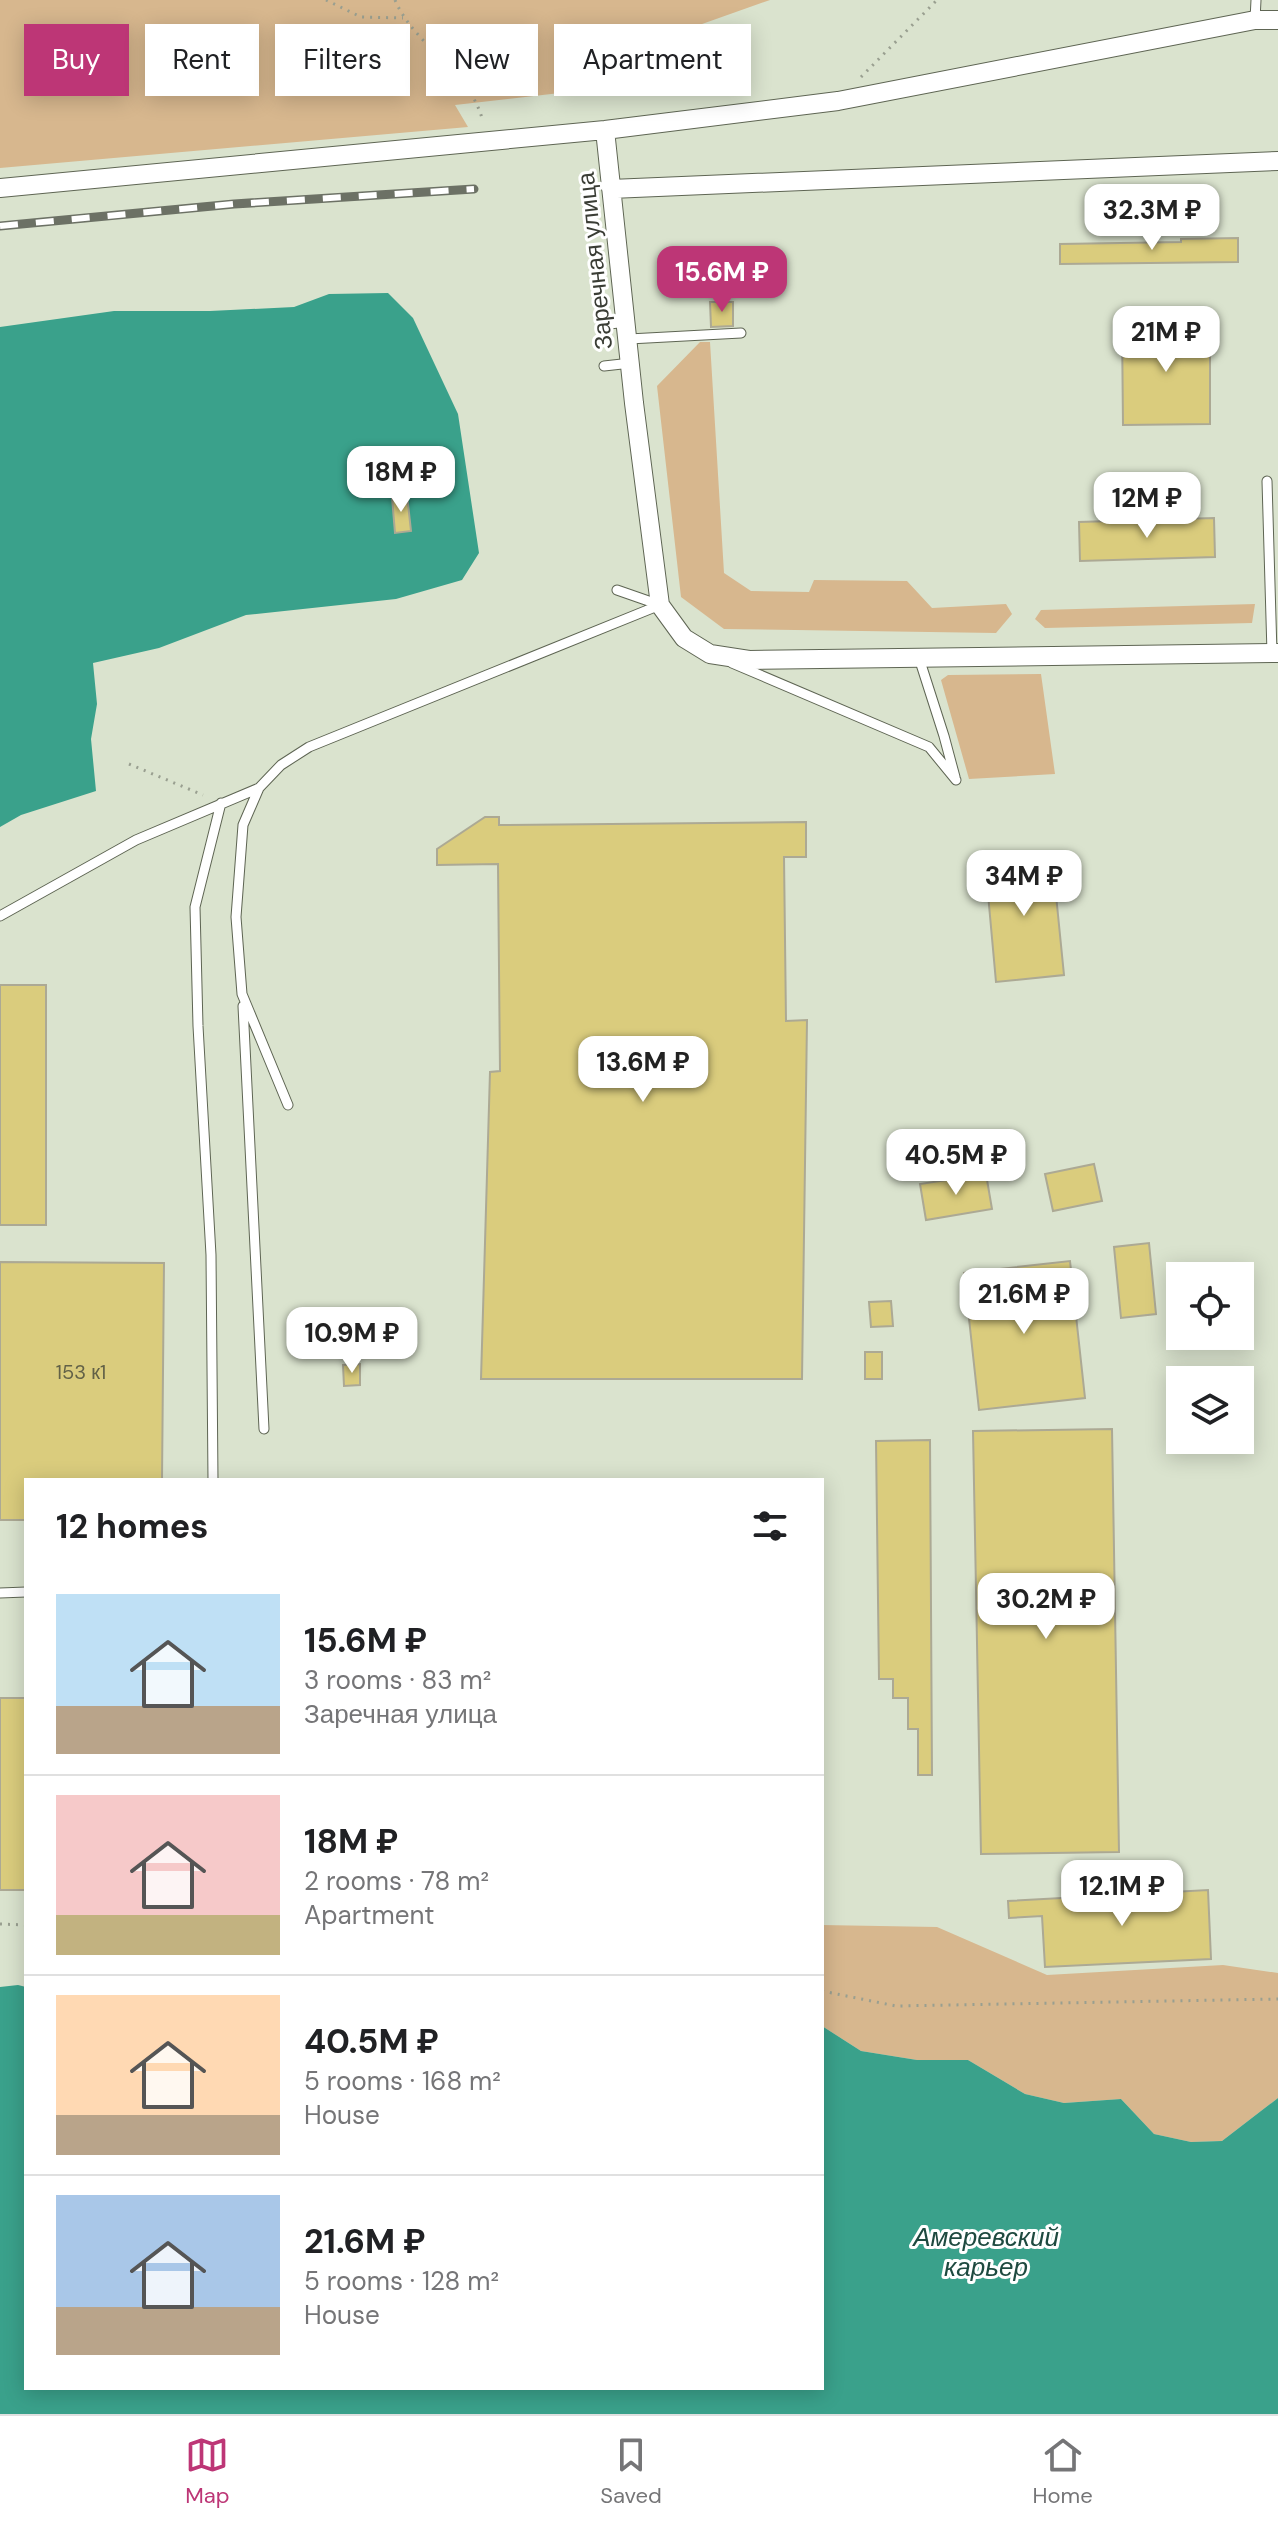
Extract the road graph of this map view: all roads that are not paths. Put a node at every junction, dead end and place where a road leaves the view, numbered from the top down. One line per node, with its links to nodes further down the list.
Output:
1 (1256, 0): 2 (lane)
2 (1255, 20): 3 (street); 4 (street)
3 (1278, 20)
4 (605, 130): 6 (street); 7 (street, Заречная улица)
5 (1278, 161): 7 (street)
6 (0, 188)
7 (611, 189): 9 (street, Заречная улица)
8 (601, 325): 9 (lane)
9 (628, 330): 10 (lane); 11 (street, Заречная улица)
10 (741, 333)
11 (631, 363): 12 (lane); 15 (street, Заречная улица)
12 (604, 366)
13 (1267, 481): 16 (lane)
14 (617, 590): 15 (lane)
15 (660, 605): 17 (street, Заречная улица); 19 (lane)
16 (1275, 653): 18 (street, Заречная улица)
17 (710, 654): 18 (street, Заречная улица); 18 (lane)
18 (919, 658)
19 (259, 788): 20 (lane); 22 (lane)
20 (221, 803): 21 (lane); 25 (lane)
21 (0, 916)
22 (242, 994): 23 (lane); 24 (lane)
23 (288, 1105)
24 (264, 1429)
25 (213, 1478)
26 (24, 1592): 27 (lane)
27 (0, 1593)

